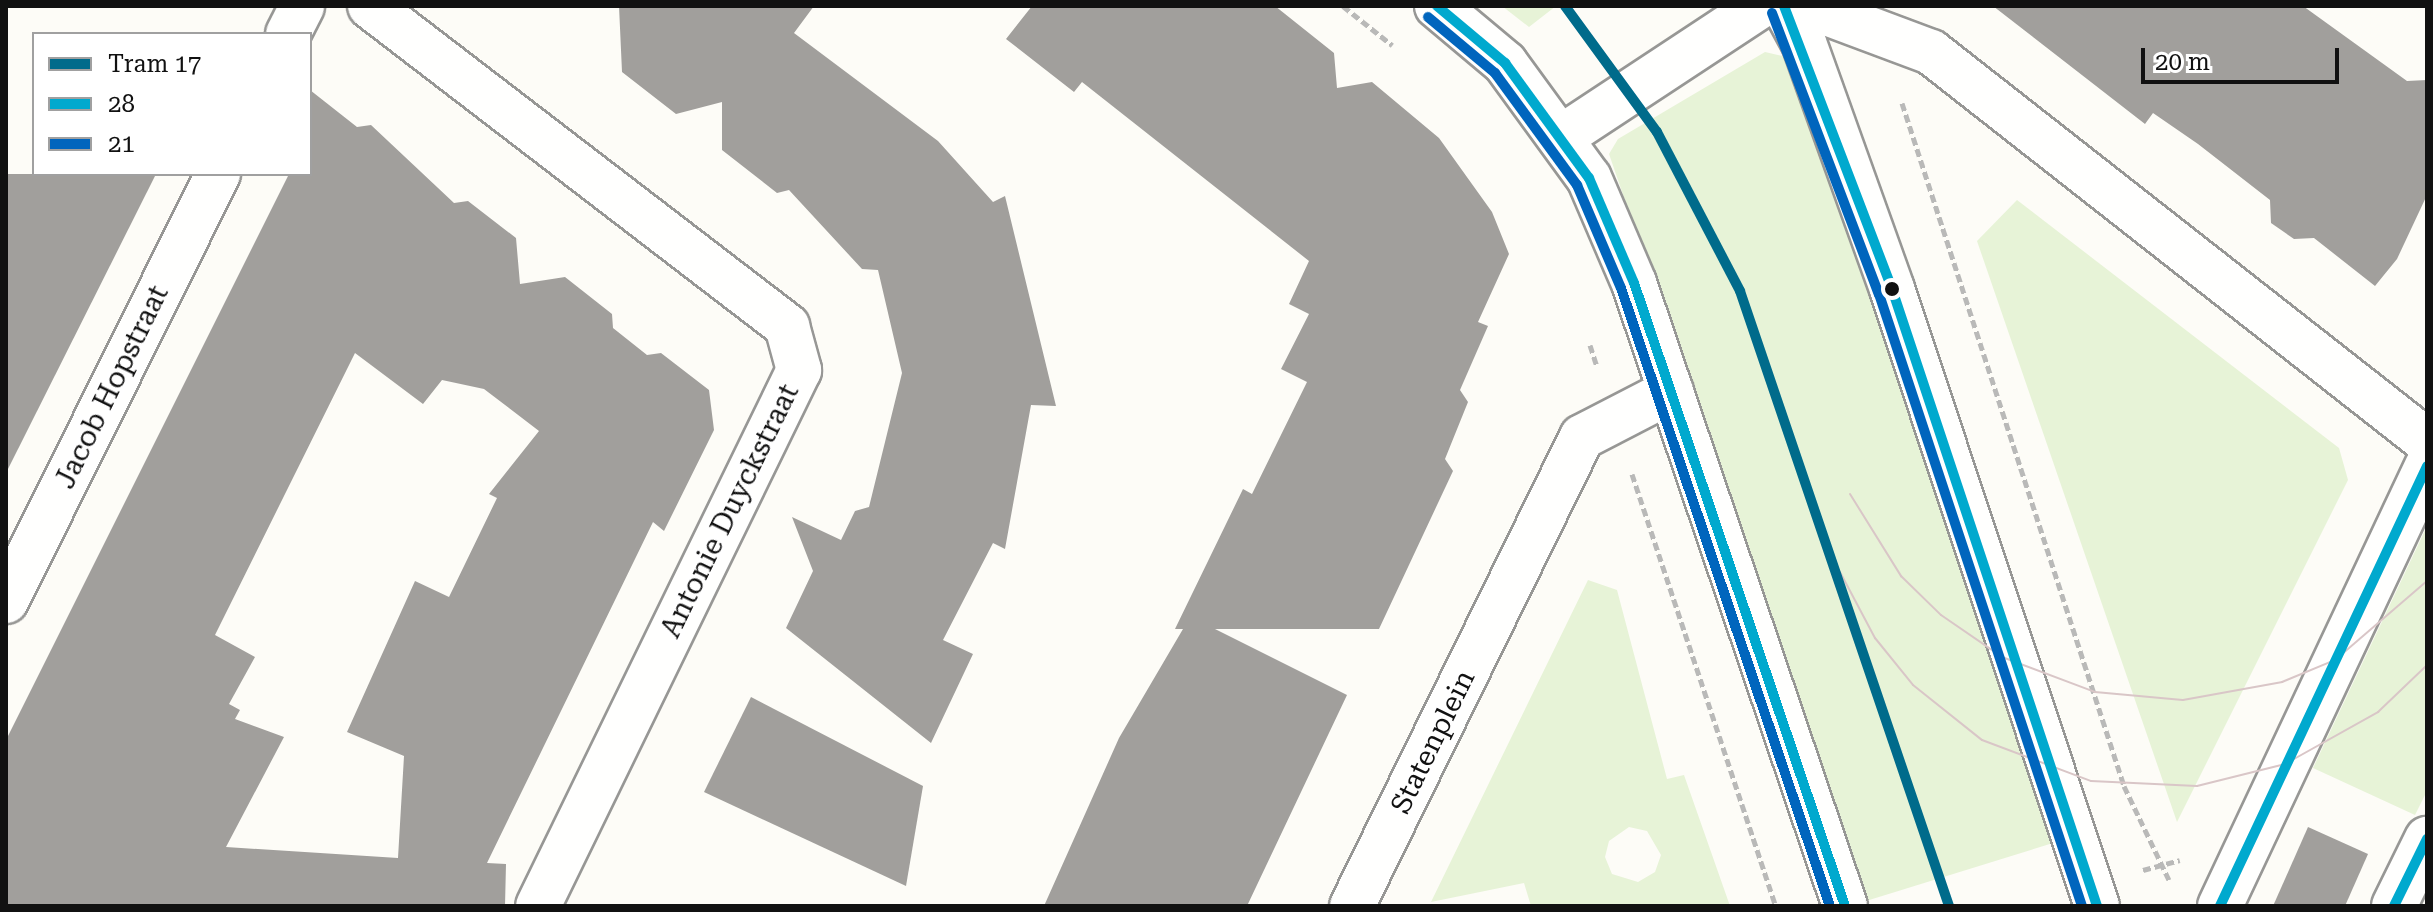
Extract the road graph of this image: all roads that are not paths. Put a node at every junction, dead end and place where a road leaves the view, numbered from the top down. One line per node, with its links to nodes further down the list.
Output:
1 (302, 6): 7 (street)
2 (370, 6): 15 (street, Antonie Duyckstraat)
3 (1437, 6): 8 (street)
4 (1760, 6): 8 (street)
5 (1784, 6): 18 (street)
6 (1808, 6): 11 (street)
7 (289, 32)
8 (1563, 136): 10 (street)
9 (217, 176): 13 (street, Jacob Hopstraat)
10 (1671, 391): 16 (street, Statenplein); 17 (street)
11 (2427, 441)
12 (2427, 466): 19 (street)
13 (6, 601)
14 (2427, 839): 20 (street)
15 (538, 906)
16 (1352, 906)
17 (1845, 906)
18 (2097, 906)
19 (2220, 906)
20 (2394, 906)

